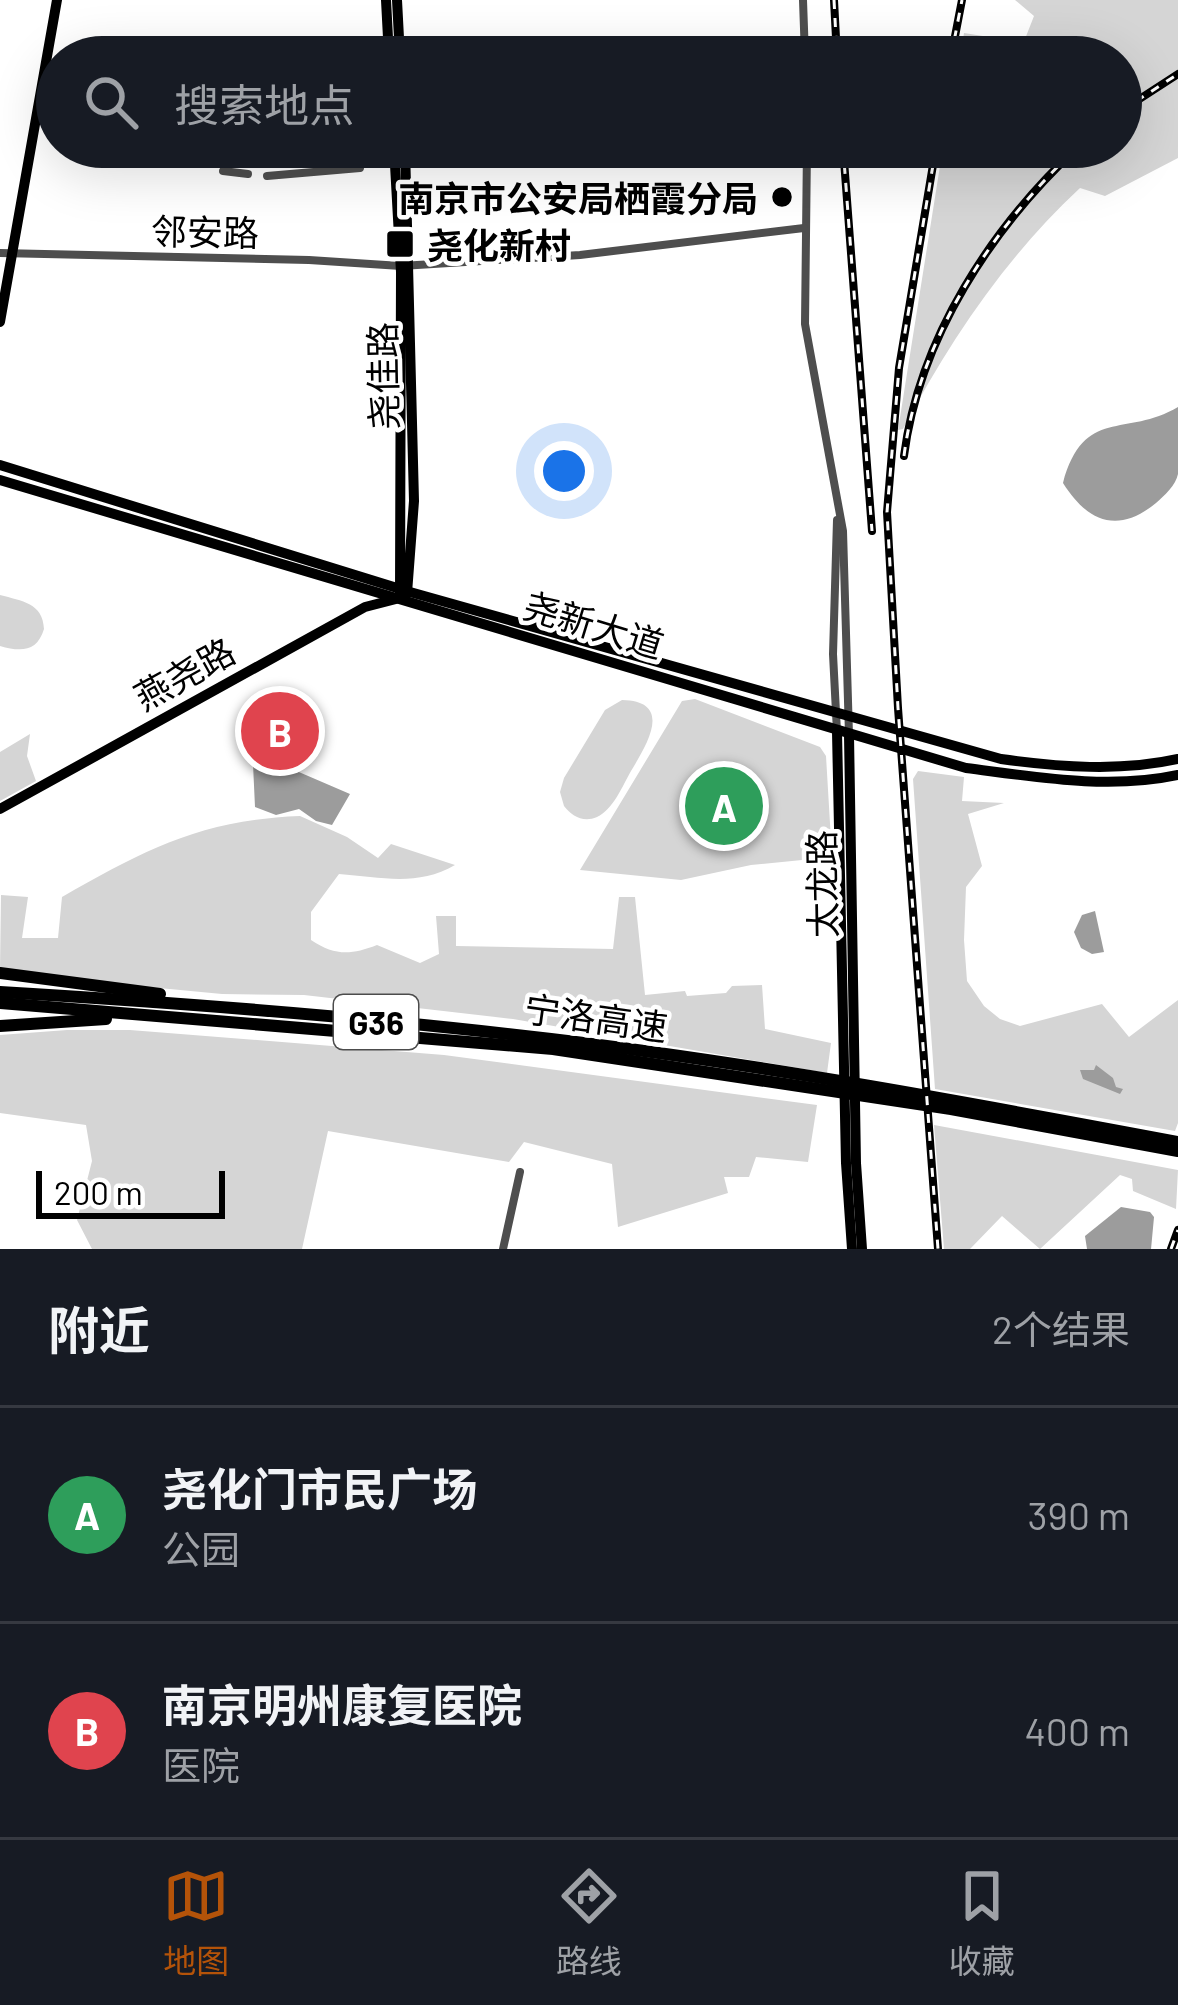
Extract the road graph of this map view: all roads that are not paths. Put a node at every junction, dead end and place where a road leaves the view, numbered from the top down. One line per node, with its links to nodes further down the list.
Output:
1 (57, 0): 5 (main road)
2 (386, 0): 6 (main road)
3 (397, 0): 7 (main road)
4 (803, 0): 8 (street)
5 (50, 36)
6 (388, 36)
7 (399, 36)
8 (804, 36)
9 (36, 105): 18 (main road)
10 (360, 168): 16 (street)
11 (396, 168): 19 (main road, 尧佳路)
12 (405, 168): 19 (main road, 尧佳路)
13 (806, 168): 17 (street, 太龙路)
14 (223, 171): 15 (street)
15 (248, 174)
16 (267, 176)
17 (805, 228): 19 (street, 邻安路); 24 (street, 太龙路)
18 (6, 254): 19 (street, 邻安路); 20 (main road)
19 (405, 266): 23 (main road, 尧佳路)
20 (0, 322)
21 (0, 465): 23 (main road, 尧新大道)
22 (0, 480): 23 (main road, 尧新大道)
23 (402, 594): 24 (main road, 尧新大道); 25 (main road, 尧新大道); 28 (main road, 燕尧路)
24 (843, 716): 25 (street, 太龙路); 26 (main road, 尧新大道)
25 (843, 733): 27 (main road, 尧新大道); 41 (main road, 太龙路); 42 (main road, 太龙路)
26 (1178, 759)
27 (1178, 775)
28 (0, 809)
29 (0, 973): 32 (highway)
30 (0, 992): 32 (highway, 宁洛高速 / G36)
31 (0, 1003): 34 (highway, 宁洛高速 / G36)
32 (250, 1010): 35 (highway, 宁洛高速 / G36)
33 (0, 1026): 34 (highway)
34 (315, 1030): 35 (highway, 宁洛高速 / G36)
35 (749, 1074): 36 (highway, 宁洛高速 / G36)
36 (960, 1106): 37 (highway, 宁洛高速 / G36); 38 (highway, 宁洛高速 / G36)
37 (1178, 1142)
38 (1178, 1151)
39 (520, 1172): 40 (street)
40 (503, 1249)
41 (852, 1249)
42 (862, 1249)

